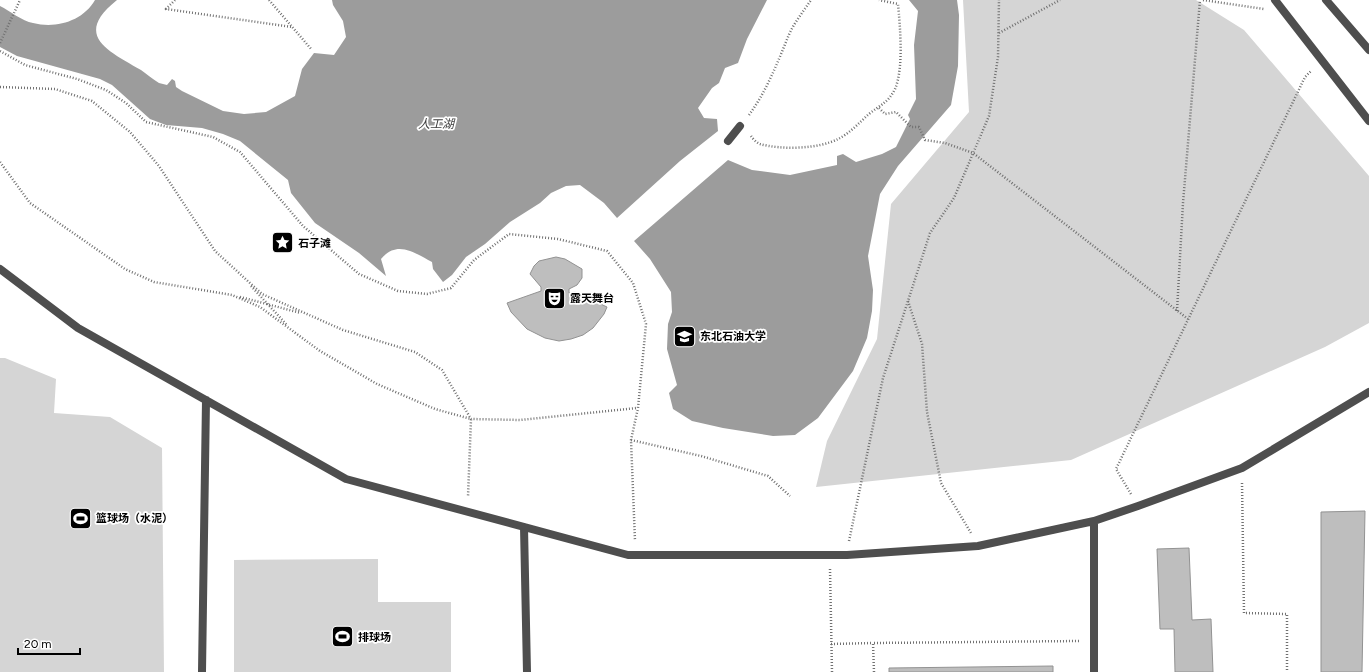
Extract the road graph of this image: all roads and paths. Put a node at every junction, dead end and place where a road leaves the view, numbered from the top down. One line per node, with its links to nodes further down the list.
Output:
1 (20, 0): 15 (path)
2 (175, 0): 13 (path)
3 (268, 0): 13 (path)
4 (811, 0): 23 (path)
5 (879, 0): 21 (path)
6 (999, 0): 14 (path)
7 (1060, 0): 14 (path)
8 (1200, 0): 31 (path)
9 (1203, 0): 12 (path)
10 (1275, 0): 12 (street)
11 (1326, 0): 17 (street)
12 (1284, 11): 19 (street)
13 (292, 27): 16 (path)
14 (999, 33): 25 (path)
15 (0, 43)
16 (312, 50)
17 (1369, 50)
18 (0, 51): 37 (path)
19 (1321, 60): 22 (street); 33 (path)
20 (0, 87): 28 (path)
21 (879, 108): 23 (path); 25 (path)
22 (1369, 121)
23 (740, 126): 24 (street)
24 (728, 140)
25 (973, 153): 30 (path); 31 (path)
26 (0, 162): 29 (path)
27 (0, 269): 36 (street)
28 (240, 274): 32 (path); 34 (path)
29 (232, 295): 32 (path); 34 (path)
30 (908, 301): 46 (path); 49 (path)
31 (1177, 310): 33 (path)
32 (308, 315): 38 (path)
33 (1188, 319): 42 (path)
34 (292, 330): 38 (path)
35 (1369, 392): 40 (street)
36 (206, 400): 43 (street); 53 (street)
37 (638, 408): 38 (path); 39 (path)
38 (472, 419): 43 (path)
39 (631, 440): 41 (path); 47 (path)
40 (1242, 468): 42 (street); 58 (path)
41 (790, 496)
42 (1138, 506): 44 (street)
43 (468, 512): 45 (street)
44 (1094, 521): 46 (street); 50 (street)
45 (524, 527): 47 (street); 54 (street)
46 (978, 546): 49 (street)
47 (636, 555): 48 (street)
48 (830, 555): 49 (street); 52 (path)
49 (847, 555)
50 (1094, 641): 51 (path); 57 (street)
51 (873, 643): 52 (path); 56 (path)
52 (831, 644): 55 (path)
53 (202, 672)
54 (527, 672)
55 (832, 672)
56 (874, 672)
57 (1094, 672)
58 (1287, 672)

